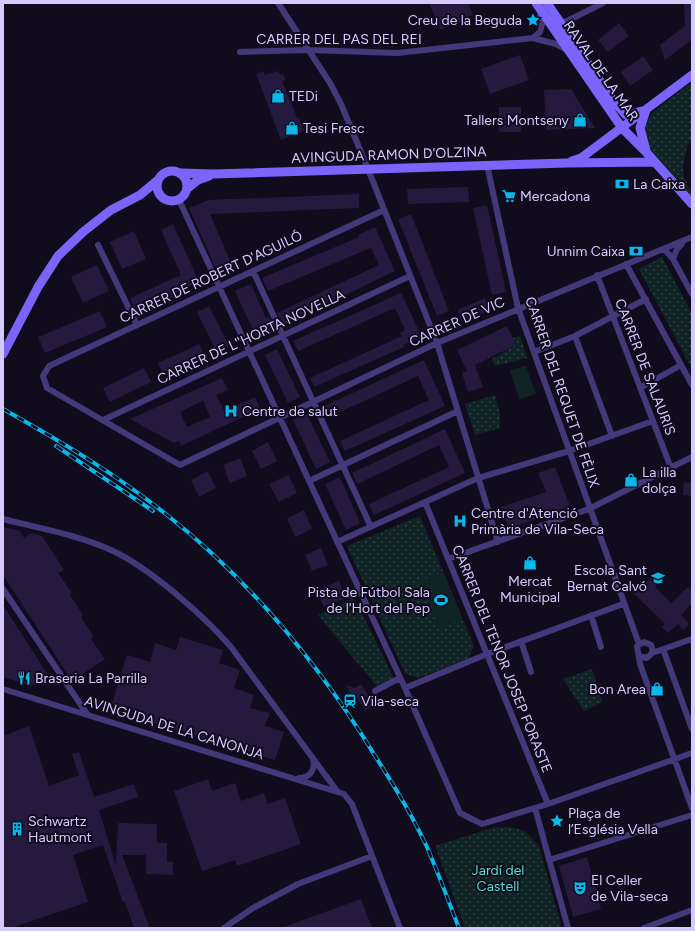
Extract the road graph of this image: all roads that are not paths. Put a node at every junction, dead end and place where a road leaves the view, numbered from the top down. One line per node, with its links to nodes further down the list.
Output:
1 (278, 3): 7 (street)
2 (535, 3): 6 (street); 8 (street, RAVAL DE LA MAR)
3 (547, 3): 5 (street, RAVAL DE LA MAR)
4 (603, 3): 5 (street)
5 (561, 24): 11 (street, RAVAL DE LA MAR)
6 (534, 38): 7 (street, CARRER DEL PAS DEL REI); 8 (street)
7 (308, 50): 9 (street, CARRER DEL PAS DEL REI); 17 (street)
8 (569, 51): 12 (street, RAVAL DE LA MAR)
9 (240, 52)
10 (692, 75): 11 (street, AVINGUDA RAMON D'OLZINA)
11 (646, 110): 12 (street, AVINGUDA RAMON D'OLZINA); 13 (street)
12 (622, 128): 13 (street, RAVAL DE LA MAR); 15 (street, AVINGUDA RAMON D'OLZINA)
13 (646, 152): 14 (street, RAVAL DE LA MAR)
14 (655, 162): 15 (street, AVINGUDA RAMON D'OLZINA); 25 (street, RAVAL DE LA MAR)
15 (567, 163): 16 (street, AVINGUDA RAMON D'OLZINA)
16 (487, 165): 17 (street, AVINGUDA RAMON D'OLZINA); 38 (street, CARRER DEL REQUET DE FÈLIX)
17 (368, 169): 19 (street, AVINGUDA RAMON D'OLZINA); 26 (street)
18 (181, 173): 19 (street, AVINGUDA RAMON D'OLZINA); 20 (street); 21 (street)
19 (213, 174): 21 (street, AVINGUDA RAMON D'OLZINA)
20 (158, 180): 22 (street); 23 (street)
21 (188, 188): 24 (street)
22 (140, 195): 23 (street); 46 (street)
23 (160, 195): 24 (street)
24 (179, 200): 35 (street)
25 (692, 204)
26 (384, 210): 32 (street, CARRER DE ROBERT D'AGUILÓ); 34 (street)
27 (689, 238): 29 (street, CARRER DE VIC); 30 (street)
28 (98, 245): 40 (street)
29 (664, 249): 30 (street); 31 (street, CARRER DE VIC)
30 (673, 259): 36 (street)
31 (626, 264): 33 (street, CARRER DE VIC); 37 (street)
32 (253, 271): 35 (street, CARRER DE ROBERT D'AGUILÓ); 41 (street)
33 (597, 275): 38 (street, CARRER DE VIC); 39 (street, CARRER DE SALAURIS)
34 (410, 276): 41 (street, CARRER DE L''HORTA NOVELLA); 43 (street)
35 (219, 287): 40 (street, CARRER DE ROBERT D'AGUILÓ); 44 (street)
36 (692, 294)
37 (646, 299): 39 (street); 47 (street)
38 (518, 308): 43 (street, CARRER DE VIC); 45 (street, CARRER DEL REQUET DE FÈLIX)
39 (613, 316): 42 (street); 49 (street, CARRER DE SALAURIS)
40 (137, 325): 53 (street, CARRER DE ROBERT D'AGUILÓ)
41 (283, 336): 44 (street, CARRER DE L''HORTA NOVELLA); 50 (street)
42 (574, 336): 45 (street); 55 (street)
43 (437, 343): 50 (street, CARRER DE VIC); 51 (street)
44 (249, 352): 52 (street); 53 (street, CARRER DE L''HORTA NOVELLA)
45 (534, 352): 56 (street, CARRER DEL REQUET DE FÈLIX)
46 (3, 354)
47 (681, 365): 48 (street); 49 (street)
48 (692, 385)
49 (640, 388): 54 (street, CARRER DE SALAURIS)
50 (314, 402): 52 (street, CARRER DE VIC); 58 (street)
51 (458, 411): 58 (street); 60 (street)
52 (280, 418): 53 (street, CARRER DE VIC); 61 (street)
53 (103, 420)
54 (653, 421): 55 (street); 59 (street, CARRER DE SALAURIS)
55 (612, 436): 56 (street)
56 (569, 451): 60 (street); 63 (street, CARRER DEL REQUET DE FÈLIX)
57 (692, 457): 59 (street)
58 (343, 465): 61 (street); 65 (street)
59 (671, 468): 63 (street)
60 (478, 478): 62 (street); 67 (street)
61 (309, 481): 66 (street)
62 (425, 502): 65 (street); 68 (street, CARRER DEL TENOR JOSEP FORASTE)
63 (589, 509): 67 (street); 70 (street, CARRER DEL REQUET DE FÈLIX)
64 (3, 518): 88 (street)
65 (372, 527): 66 (street)
66 (337, 542): 81 (street)
67 (498, 542): 68 (street)
68 (448, 559): 78 (street, CARRER DEL TENOR JOSEP FORASTE)
69 (3, 590): 85 (street)
70 (623, 604): 71 (street); 74 (street, CARRER DEL REQUET DE FÈLIX)
71 (591, 616): 73 (street); 75 (street)
72 (692, 639): 76 (street)
73 (521, 641): 78 (street); 80 (street)
74 (639, 644): 77 (street); 79 (street)
75 (601, 647)
76 (662, 649): 77 (street); 86 (street)
77 (652, 653): 79 (street)
78 (487, 654): 82 (street); 92 (street, CARRER DEL TENOR JOSEP FORASTE)
79 (639, 656): 89 (street)
80 (531, 672)
81 (400, 678): 82 (street); 84 (street)
82 (404, 688): 93 (street)
83 (3, 689): 85 (street, AVINGUDA DE LA CANONJA)
84 (375, 691)
85 (87, 714): 90 (street, AVINGUDA DE LA CANONJA)
86 (692, 729)
87 (692, 753): 89 (street)
88 (310, 754): 90 (street); 91 (street)
89 (674, 759): 92 (street); 94 (street)
90 (296, 778): 91 (street, AVINGUDA DE LA CANONJA)
91 (337, 791): 96 (street)
92 (548, 804): 93 (street)
93 (534, 808): 97 (street)
94 (692, 808)
95 (692, 815): 97 (street)
96 (372, 856): 99 (street); 100 (street)
97 (549, 860): 101 (street)
98 (692, 910): 102 (street)
99 (224, 928)
100 (400, 928)
101 (568, 928)
102 (644, 928)

